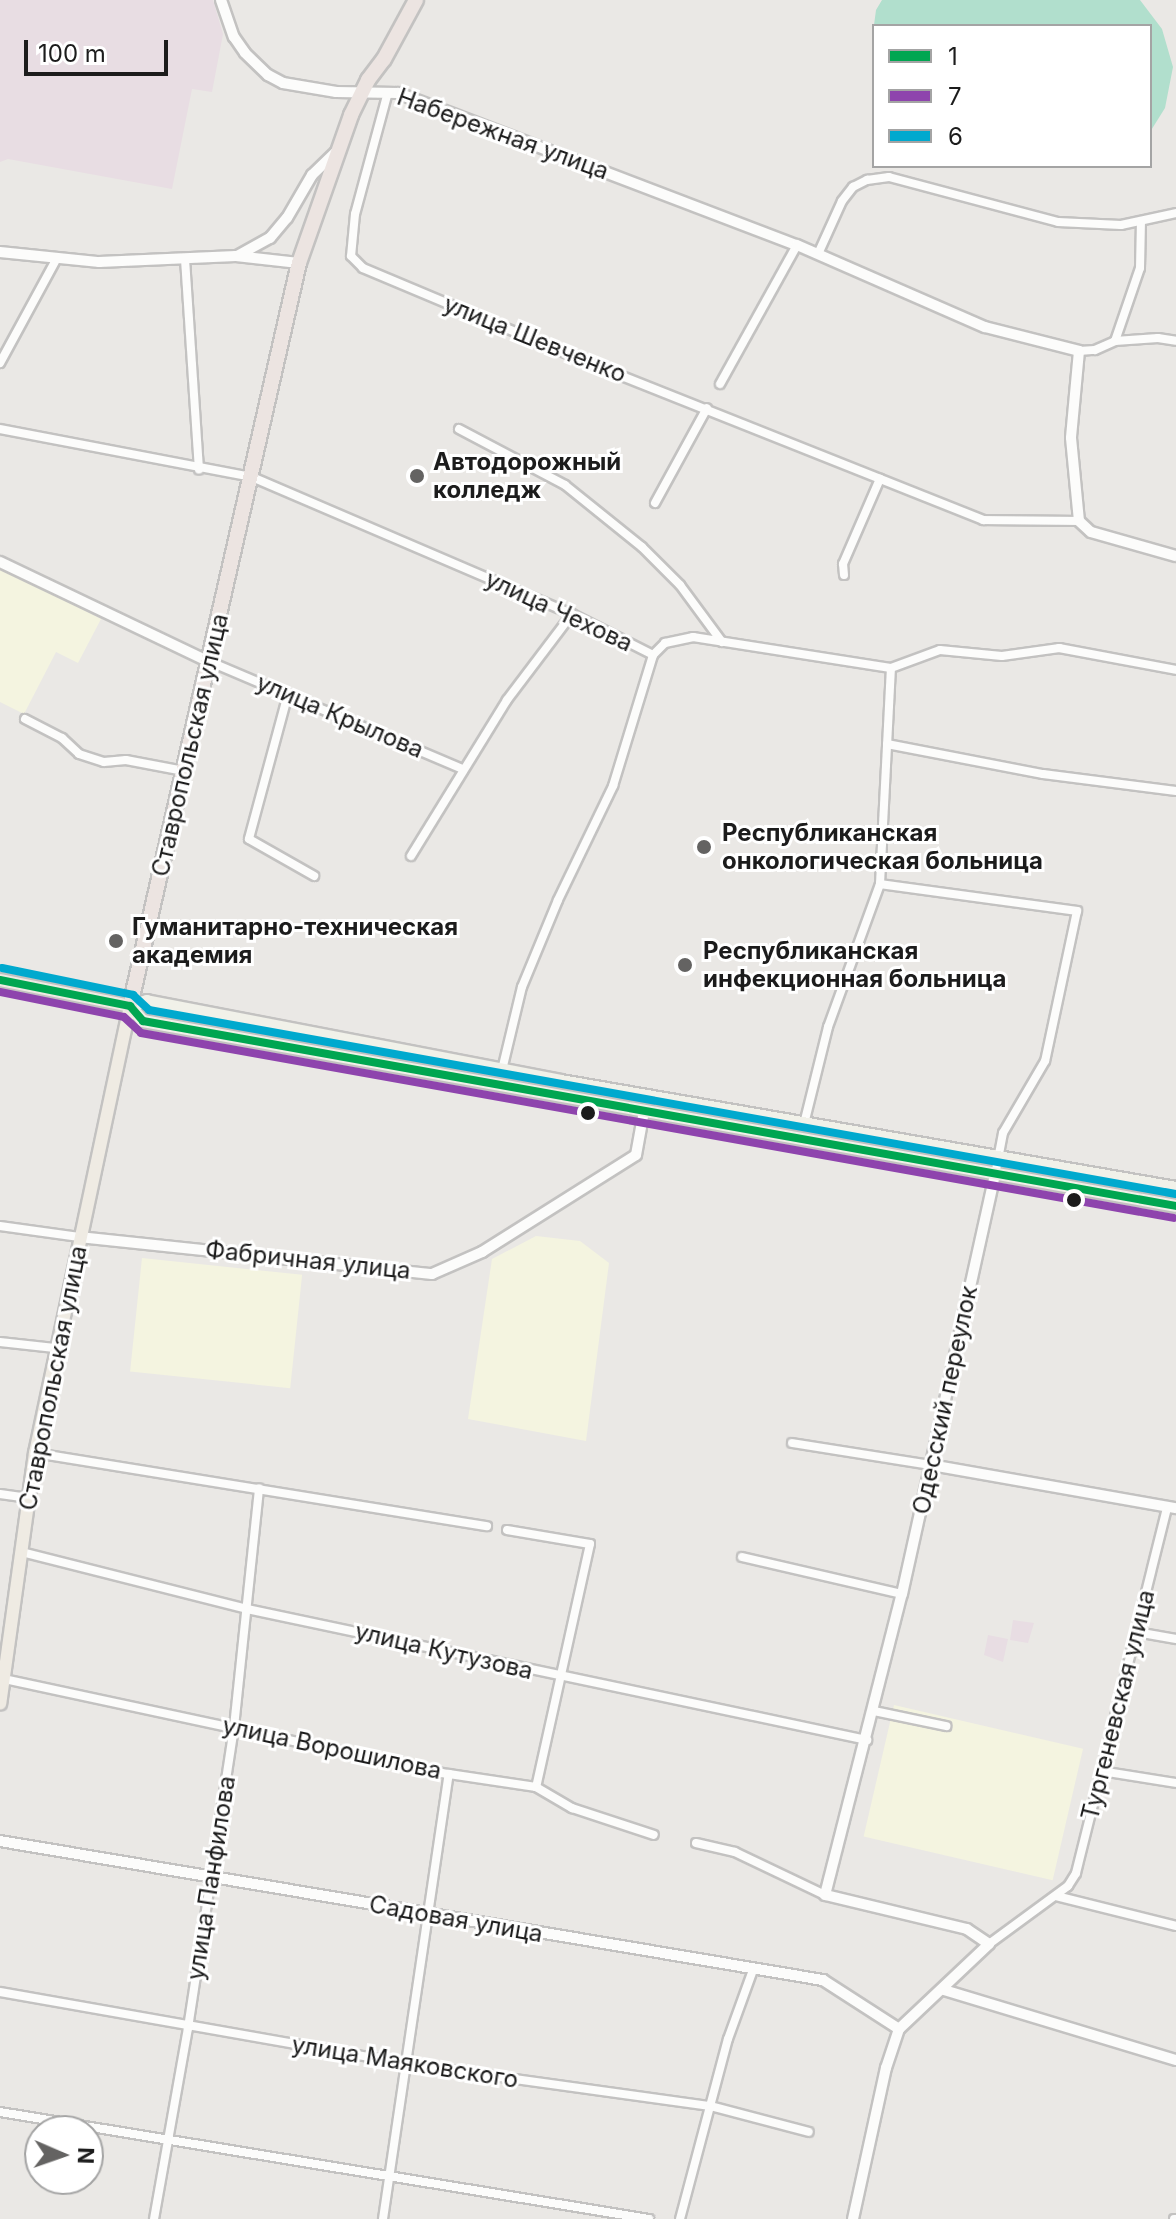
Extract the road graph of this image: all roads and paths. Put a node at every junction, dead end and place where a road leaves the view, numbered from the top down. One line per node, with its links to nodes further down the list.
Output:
1 (221, 0): 4 (street, Набережная улица)
2 (406, 0): 4 (highway)
3 (416, 0): 4 (highway)
4 (366, 84): 5 (street, Набережная улица); 6 (highway, Ставропольская улица)
5 (388, 92): 9 (street, Набережная улица); 21 (street, улица Шевченко)
6 (336, 152): 12 (street); 15 (highway, Ставропольская улица)
7 (1176, 213): 8 (street)
8 (1141, 221): 11 (street); 16 (street)
9 (797, 245): 11 (street, Набережная улица); 20 (street)
10 (0, 252): 13 (street)
11 (818, 254): 18 (street, Набережная улица)
12 (236, 256): 14 (street); 15 (street)
13 (57, 258): 14 (street); 19 (street)
14 (185, 259): 24 (street)
15 (299, 263): 25 (highway, Ставропольская улица)
16 (1115, 341): 17 (street, Набережная улица); 18 (street, Набережная улица)
17 (1176, 341)
18 (1079, 351): 28 (street)
19 (0, 363)
20 (720, 384)
21 (707, 408): 26 (street, улица Шевченко); 27 (street)
22 (0, 429): 24 (street, улица Чехова)
23 (459, 429): 33 (street)
24 (199, 470): 25 (street, улица Чехова)
25 (252, 477): 32 (street, улица Чехова); 35 (highway, Ставропольская улица)
26 (880, 479): 28 (street, улица Шевченко); 31 (street)
27 (655, 503)
28 (1079, 521): 29 (street)
29 (1176, 556)
30 (0, 562): 35 (street, улица Крылова)
31 (844, 575)
32 (572, 614): 34 (street, улица Чехова); 41 (street)
33 (722, 642): 34 (street, улица Чехова); 36 (street, улица Чехова)
34 (653, 655): 49 (street)
35 (208, 661): 38 (street, улица Крылова); 42 (highway, Ставропольская улица)
36 (891, 668): 37 (street, улица Чехова); 40 (street)
37 (1176, 670)
38 (288, 694): 41 (street, улица Крылова); 45 (street)
39 (25, 719): 42 (street)
40 (887, 744): 43 (street); 46 (street)
41 (462, 769): 44 (street)
42 (184, 771): 48 (highway, Ставропольская улица)
43 (1176, 791)
44 (411, 856)
45 (314, 876)
46 (880, 884): 51 (street); 52 (street, Одесский переулок)
47 (0, 980): 48 (main road)
48 (130, 1006): 49 (main road); 50 (main road); 57 (main road, Ставропольская улица)
49 (502, 1070): 51 (main road)
50 (644, 1111): 53 (main road); 57 (street, Фабричная улица)
51 (804, 1124): 52 (main road)
52 (998, 1158): 53 (street, Одесский переулок); 54 (main road)
53 (995, 1175): 55 (main road); 62 (street, Одесский переулок)
54 (1176, 1188)
55 (1176, 1206)
56 (0, 1226): 57 (street, Фабричная улица)
57 (79, 1237): 59 (main road, Ставропольская улица)
58 (0, 1342): 59 (street)
59 (55, 1348): 61 (main road, Ставропольская улица)
60 (792, 1443): 62 (street)
61 (35, 1453): 63 (street); 65 (main road, Ставропольская улица)
62 (931, 1465): 66 (street); 71 (street, Одесский переулок)
63 (259, 1488): 67 (street); 72 (street, улица Панфилова)
64 (0, 1494): 65 (street)
65 (29, 1498): 69 (main road, Ставропольская улица)
66 (1172, 1507): 73 (street, Тургеневская улица)
67 (487, 1526)
68 (507, 1530): 76 (street)
69 (22, 1552): 72 (street, улица Кутузова); 75 (main road, Ставропольская улица)
70 (742, 1557): 71 (street)
71 (902, 1594): 79 (street, Одесский переулок)
72 (247, 1609): 76 (street, улица Кутузова); 81 (street, улица Панфилова)
73 (1136, 1632): 74 (street); 83 (street, Тургеневская улица)
74 (1176, 1639)
75 (4, 1658): 77 (main road, Ставропольская улица)
76 (563, 1678): 82 (street, улица Кутузова); 86 (street)
77 (4, 1679): 78 (main road, Ставропольская улица); 81 (street, улица Ворошилова)
78 (0, 1704)
79 (874, 1711): 80 (street); 82 (street, Одесский переулок)
80 (946, 1726)
81 (234, 1727): 84 (street, улица Ворошилова); 90 (street, улица Панфилова)
82 (867, 1740): 91 (street, Одесский переулок)
83 (1101, 1771): 85 (street); 92 (street, Тургеневская улица)
84 (449, 1774): 86 (street, улица Ворошилова); 93 (street)
85 (1176, 1783)
86 (536, 1787): 87 (street, улица Ворошилова)
87 (654, 1835)
88 (0, 1841): 90 (street, Садовая улица)
89 (696, 1843): 91 (street)
90 (209, 1878): 93 (street, Садовая улица); 99 (street, улица Панфилова)
91 (825, 1895): 95 (street)
92 (1056, 1896): 94 (street); 95 (street, Тургеневская улица)
93 (430, 1914): 96 (street, Садовая улица); 102 (street)
94 (1176, 1926)
95 (989, 1944): 97 (street)
96 (753, 1970): 100 (street, Садовая улица); 103 (street)
97 (944, 1990): 100 (street); 101 (street)
98 (0, 1992): 99 (street, улица Маяковского)
99 (188, 2028): 102 (street, улица Маяковского); 106 (street, улица Панфилова)
100 (899, 2029): 112 (street)
101 (1176, 2060)
102 (407, 2064): 103 (street, улица Маяковского); 107 (street)
103 (710, 2106): 105 (street, улица Маяковского); 111 (street)
104 (0, 2112): 106 (street)
105 (809, 2132)
106 (167, 2141): 107 (street); 108 (street, улица Панфилова)
107 (389, 2176): 109 (street); 110 (street)
108 (154, 2219)
109 (383, 2219)
110 (649, 2219)
111 (680, 2219)
112 (853, 2219)

